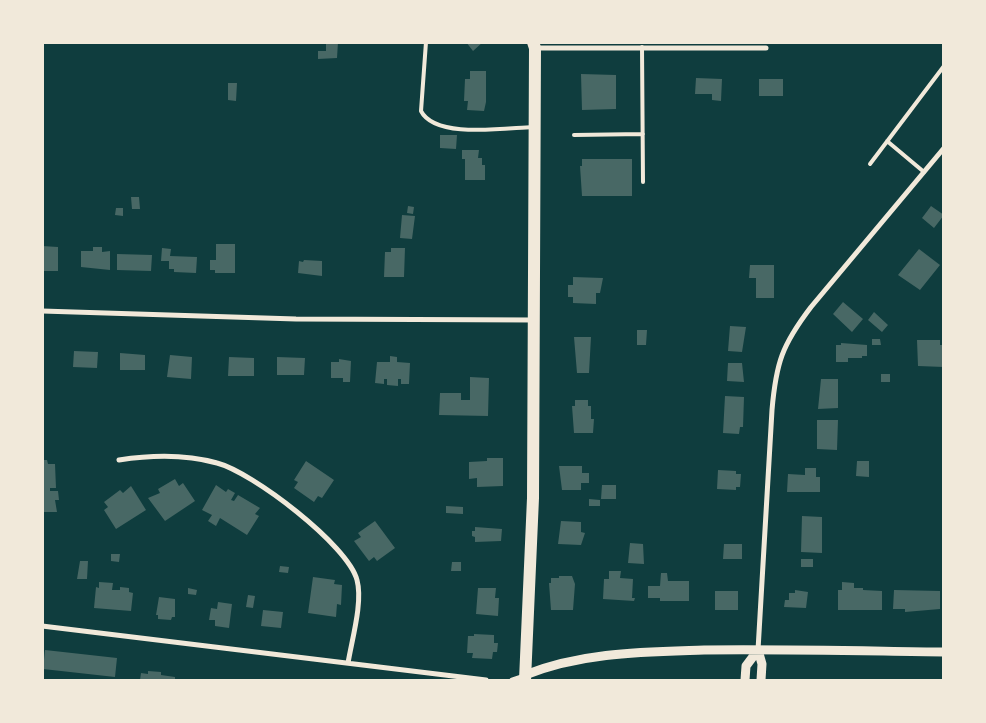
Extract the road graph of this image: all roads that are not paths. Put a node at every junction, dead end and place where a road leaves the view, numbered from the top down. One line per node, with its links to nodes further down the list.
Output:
1 (426, 42): 8 (lane)
2 (535, 44): 3 (street); 8 (main road)
3 (587, 45): 5 (street)
4 (683, 45): 5 (street); 6 (street)
5 (642, 47): 10 (lane)
6 (766, 48)
7 (944, 66): 11 (lane)
8 (535, 127): 17 (main road)
9 (574, 134): 10 (lane)
10 (642, 134): 15 (lane)
11 (887, 142): 13 (lane); 14 (lane)
12 (944, 148): 14 (street)
13 (870, 164)
14 (924, 172): 20 (street)
15 (643, 182)
16 (42, 311): 17 (street)
17 (534, 320): 23 (main road)
18 (119, 460): 22 (street)
19 (42, 626): 22 (street)
20 (758, 650): 21 (street); 23 (street); 26 (street); 27 (street)
21 (944, 652)
22 (348, 662): 24 (street)
23 (525, 678): 25 (street)
24 (486, 680)
25 (512, 680)
26 (745, 680)
27 (761, 680)

